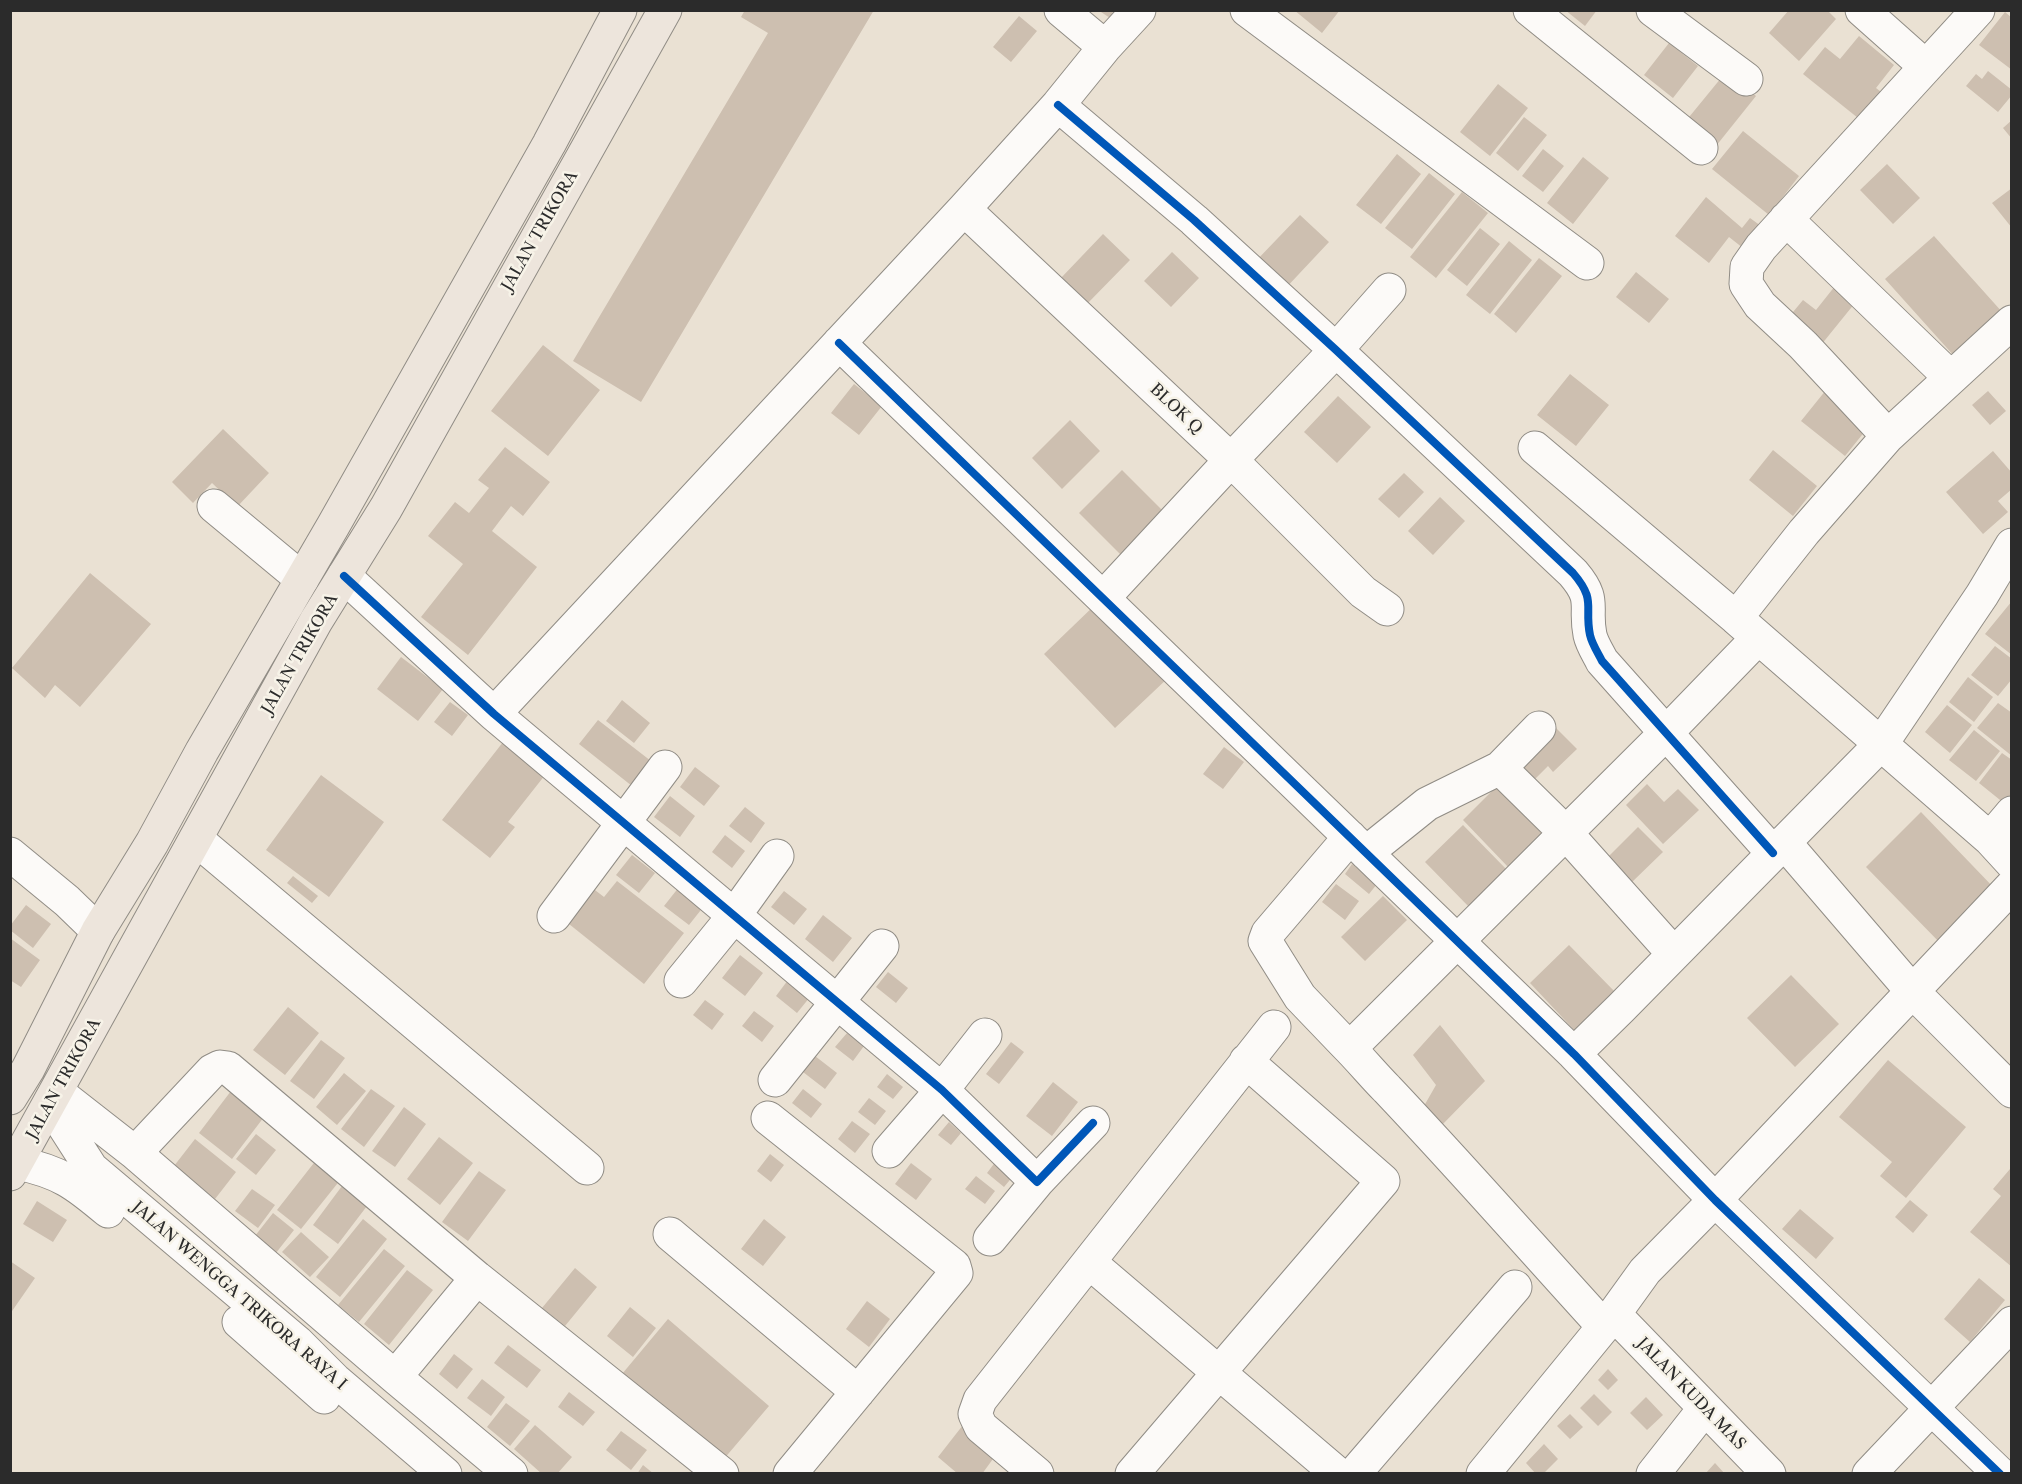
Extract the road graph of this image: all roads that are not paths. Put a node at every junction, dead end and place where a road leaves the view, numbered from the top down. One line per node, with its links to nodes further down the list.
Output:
1 (622, 10): 9 (main road); 13 (main road)
2 (1062, 10): 10 (street)
3 (1139, 10): 10 (street)
4 (1247, 10): 19 (street)
5 (1530, 10): 16 (street)
6 (1653, 10): 12 (street)
7 (1862, 10): 11 (street)
8 (1978, 10): 11 (street)
9 (662, 16): 14 (main road, JALAN TRIKORA)
10 (1106, 47): 15 (street)
11 (1926, 66): 18 (street)
12 (1746, 79)
13 (582, 82): 14 (main road); 31 (main road)
14 (618, 92): 30 (main road, JALAN TRIKORA)
15 (1058, 105): 17 (street); 23 (street)
16 (1701, 148)
17 (964, 209): 22 (street); 27 (street, BLOK Q)
18 (1786, 219): 24 (street); 25 (street)
19 (1587, 263)
20 (1389, 290): 23 (street)
21 (2012, 322): 24 (street)
22 (839, 343): 32 (street); 35 (street)
23 (1336, 350): 27 (street); 37 (street)
24 (1950, 377): 25 (street)
25 (1888, 436): 34 (street)
26 (1535, 448): 34 (street)
27 (1231, 460): 32 (street); 33 (street, BLOK Q)
28 (214, 506): 31 (street)
29 (2012, 545): 38 (street)
30 (344, 576): 35 (street); 45 (main road, JALAN TRIKORA)
31 (302, 579): 54 (main road)
32 (1103, 598): 46 (street)
33 (1387, 609)
34 (1747, 628): 37 (street); 38 (street)
35 (494, 714): 42 (street)
36 (1539, 728): 40 (street)
37 (1666, 732): 43 (street); 47 (street)
38 (1882, 743): 44 (street); 47 (street)
39 (665, 767): 42 (street)
40 (1500, 768): 43 (street); 46 (street)
41 (2012, 813): 44 (street)
42 (623, 822): 52 (street); 53 (street)
43 (1565, 832): 55 (street); 57 (street)
44 (1990, 838): 50 (street)
45 (197, 840): 70 (main road, JALAN TRIKORA); 75 (street)
46 (1358, 845): 55 (street); 63 (street, JALAN KUDA MAS)
47 (1778, 847): 57 (street); 59 (street)
48 (10, 854): 54 (street)
49 (777, 856): 53 (street)
50 (2012, 863)
51 (2012, 886): 59 (street)
52 (554, 916)
53 (734, 916): 58 (street); 60 (street)
54 (98, 931): 69 (main road)
55 (1456, 940): 63 (street); 64 (street)
56 (882, 946): 60 (street)
57 (1674, 954): 64 (street)
58 (681, 981)
59 (1912, 991): 68 (street); 79 (street)
60 (836, 1001): 66 (street); 67 (street)
61 (1274, 1027): 65 (street)
62 (985, 1035): 67 (street)
63 (1346, 1046): 85 (street, JALAN KUDA MAS)
64 (1574, 1054): 79 (street)
65 (1246, 1061): 82 (street); 87 (street)
66 (775, 1080)
67 (942, 1090): 73 (street); 78 (street)
68 (2012, 1091)
69 (10, 1098)
70 (54, 1098): 74 (street); 76 (main road, JALAN TRIKORA); 77 (street, JALAN WENGGA TRIKORA RAYA I)
71 (768, 1118): 89 (street)
72 (1093, 1123): 78 (street)
73 (889, 1151)
74 (135, 1153): 83 (street); 88 (street)
75 (587, 1168)
76 (14, 1169): 77 (street, JALAN WENGGA TRIKORA RAYA I)
77 (84, 1177): 92 (street, JALAN WENGGA TRIKORA RAYA I); 93 (street, JALAN WENGGA TRIKORA RAYA I)
78 (1037, 1182): 81 (street)
79 (1715, 1200): 85 (street); 91 (street)
80 (670, 1234): 89 (street)
81 (990, 1239)
82 (1089, 1262): 87 (street); 97 (street)
83 (477, 1278): 88 (street); 95 (street)
84 (1515, 1287): 100 (street)
85 (1608, 1320): 90 (street, JALAN KUDA MAS); 101 (street)
86 (2012, 1323): 91 (street)
87 (1220, 1371): 98 (street); 99 (street)
88 (395, 1377): 94 (street)
89 (858, 1392): 96 (street)
90 (1706, 1408): 102 (street); 103 (street, JALAN KUDA MAS)
91 (1931, 1409): 104 (street); 105 (street)
92 (411, 1473)
93 (445, 1473)
94 (510, 1473)
95 (722, 1473)
96 (790, 1473)
97 (1037, 1473)
98 (1132, 1473)
99 (1338, 1473)
100 (1354, 1473)
101 (1483, 1473)
102 (1653, 1473)
103 (1769, 1473)
104 (1869, 1473)
105 (2000, 1473)

